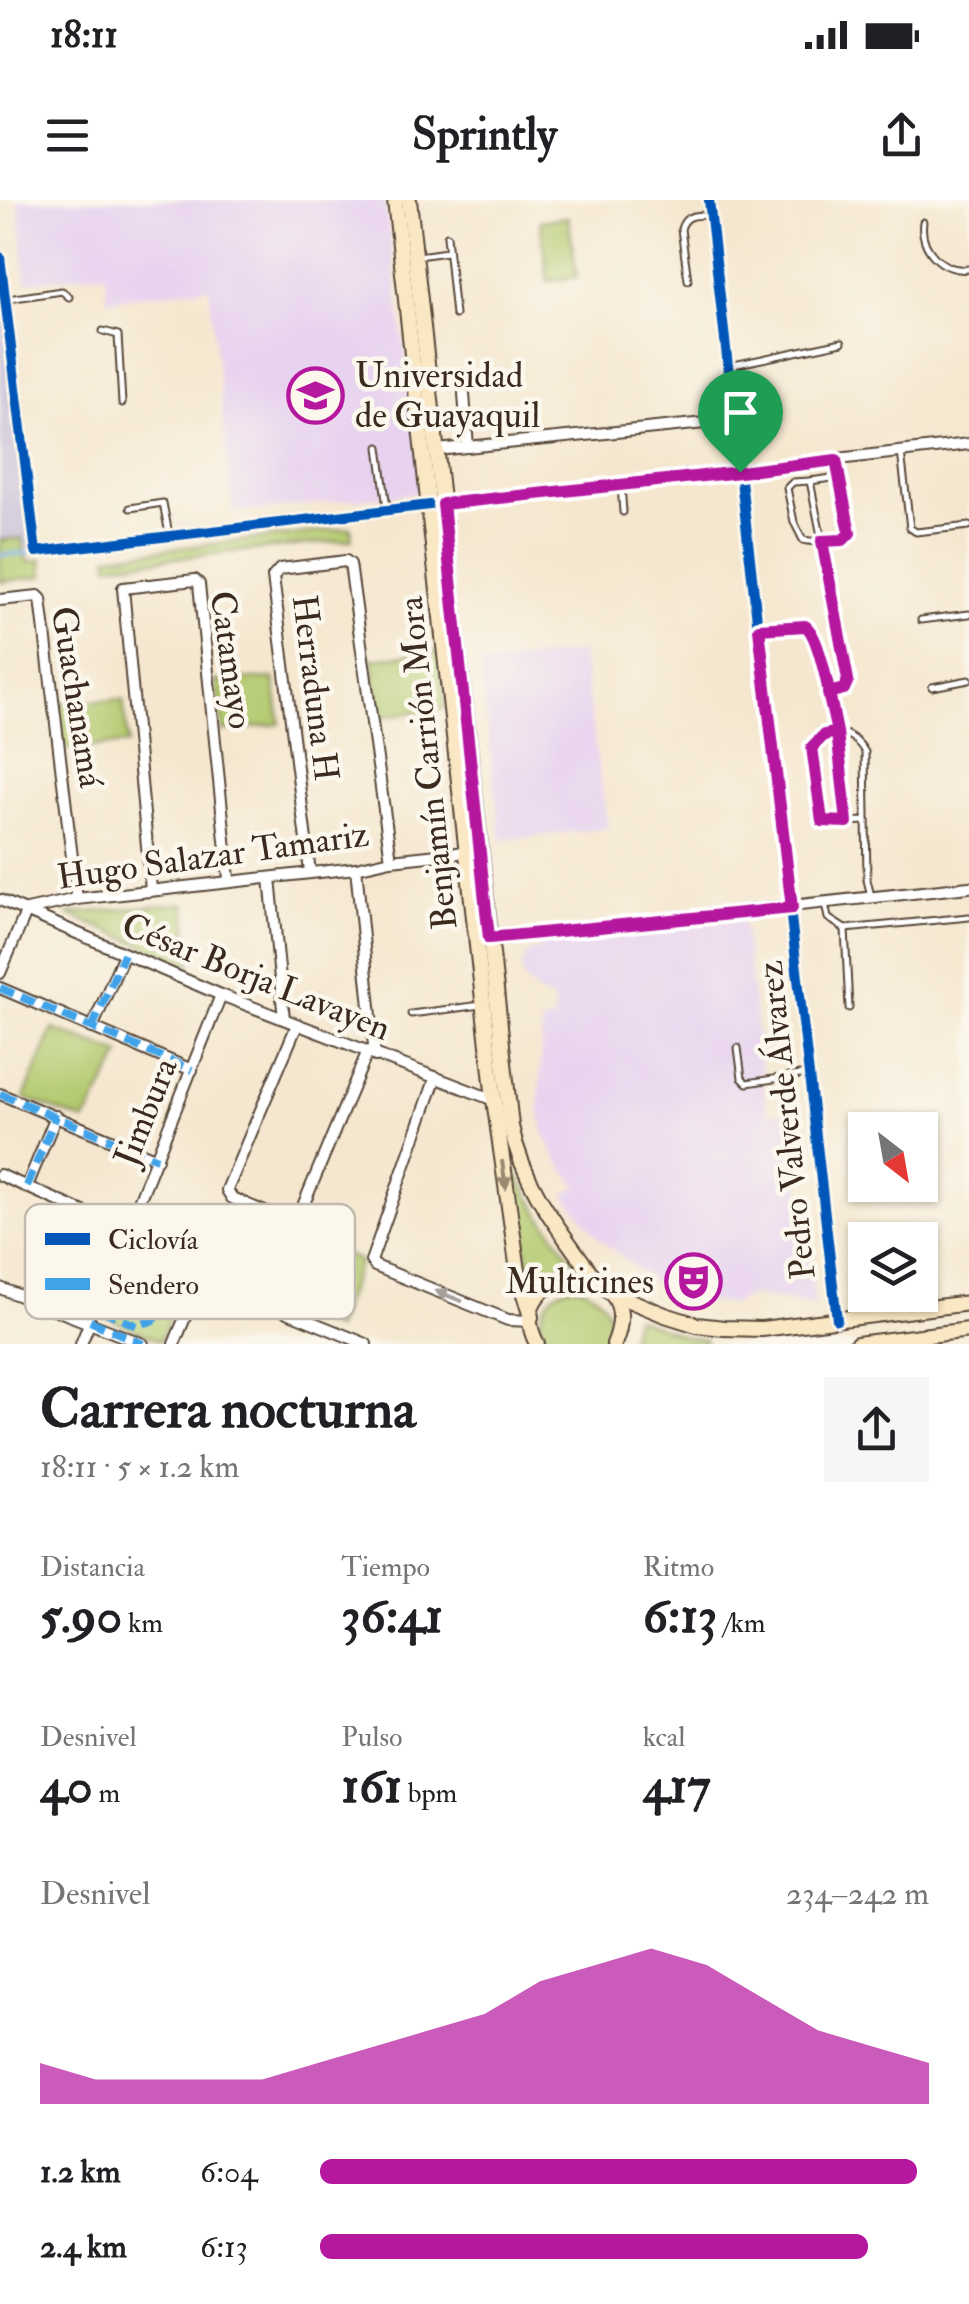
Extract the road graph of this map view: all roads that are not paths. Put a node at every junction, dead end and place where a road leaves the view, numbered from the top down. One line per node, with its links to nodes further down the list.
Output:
1 (395, 200): 31 (main road, Benjamín Carrión Mora)
2 (409, 200): 8 (main road, Benjamín Carrión Mora)
3 (709, 200): 4 (street, Pedro Valverde Álvarez)
4 (711, 215): 11 (lane); 17 (street, Pedro Valverde Álvarez)
5 (923, 222): 10 (lane)
6 (447, 236): 7 (lane)
7 (448, 252): 8 (lane); 14 (lane)
8 (415, 256): 24 (main road, Benjamín Carrión Mora)
9 (0, 260): 13 (street)
10 (969, 269)
11 (688, 280)
12 (69, 297): 13 (lane)
13 (5, 299): 36 (street)
14 (455, 314)
15 (103, 330): 19 (lane)
16 (842, 342): 17 (lane)
17 (729, 366): 27 (street, Pedro Valverde Álvarez)
18 (464, 394): 23 (street)
19 (122, 403)
20 (705, 423): 23 (street)
21 (969, 444): 25 (street)
22 (379, 447): 33 (lane)
23 (468, 447): 24 (street)
24 (437, 450): 31 (main road, Benjamín Carrión Mora)
25 (901, 452): 26 (street); 35 (lane)
26 (836, 460): 27 (street); 28 (lane)
27 (740, 472): 30 (street); 41 (street, Pedro Valverde Álvarez)
28 (840, 477): 29 (lane); 37 (lane)
29 (810, 481): 37 (lane); 37 (lane)
30 (620, 485): 31 (street); 34 (lane)
31 (437, 505): 33 (street); 48 (main road, Benjamín Carrión Mora); 64 (main road, Benjamín Carrión Mora)
32 (130, 508): 36 (lane)
33 (387, 510): 36 (street)
34 (623, 512)
35 (969, 526)
36 (170, 537)
37 (822, 541): 44 (lane)
38 (0, 600): 56 (street, Guachanamá)
39 (969, 614): 40 (lane)
40 (921, 620)
41 (759, 629): 44 (lane); 60 (street, Pedro Valverde Álvarez)
42 (969, 680): 43 (lane)
43 (932, 686)
44 (828, 693): 45 (lane)
45 (837, 732): 46 (lane); 47 (lane); 47 (lane)
46 (866, 820): 47 (lane); 57 (lane)
47 (847, 822)
48 (466, 852): 49 (street, Hugo Salazar Tamariz); 69 (main road, Benjamín Carrión Mora)
49 (391, 860): 50 (street, Hugo Salazar Tamariz); 51 (street, Herraduna H)
50 (356, 868): 51 (street, Hugo Salazar Tamariz); 76 (street)
51 (310, 872): 52 (street, Hugo Salazar Tamariz)
52 (270, 878): 53 (street, Hugo Salazar Tamariz); 72 (street)
53 (229, 879): 55 (street, Hugo Salazar Tamariz); 55 (street, Catamayo)
54 (969, 887): 57 (street)
55 (151, 889): 56 (street, Hugo Salazar Tamariz)
56 (77, 898): 61 (street, Hugo Salazar Tamariz)
57 (872, 898): 59 (street)
58 (0, 900): 61 (street, César Borja Lavayen)
59 (825, 904): 60 (street); 63 (lane)
60 (792, 908): 64 (street); 78 (street, Pedro Valverde Álvarez)
61 (28, 910): 65 (street, César Borja Lavayen); 66 (street)
62 (969, 917): 63 (lane)
63 (845, 929): 70 (lane)
64 (489, 938): 90 (main road, Benjamín Carrión Mora)
65 (124, 954): 68 (street, César Borja Lavayen); 74 (street)
66 (0, 973)
67 (0, 988): 74 (street)
68 (221, 995): 72 (street, César Borja Lavayen); 77 (street, Jimbura)
69 (484, 1004): 71 (lane); 81 (main road, Benjamín Carrión Mora)
70 (848, 1008)
71 (411, 1014)
72 (284, 1020): 73 (street, César Borja Lavayen)
73 (298, 1025): 76 (street, César Borja Lavayen); 88 (street)
74 (92, 1028): 77 (street)
75 (738, 1048): 78 (lane)
76 (371, 1054): 79 (street, César Borja Lavayen); 89 (street)
77 (192, 1070): 83 (street, Jimbura)
78 (810, 1074): 97 (street, Pedro Valverde Álvarez)
79 (436, 1077): 81 (street, César Borja Lavayen); 98 (street, one-way to 79)
80 (0, 1094): 82 (street)
81 (494, 1100): 98 (main road, Benjamín Carrión Mora, one-way to 98)
82 (56, 1116): 83 (street); 85 (street)
83 (156, 1159): 87 (street, Jimbura)
84 (0, 1175): 85 (street, Jimbura)
85 (27, 1186): 86 (street, Jimbura)
86 (67, 1204)
87 (139, 1204)
88 (246, 1204)
89 (304, 1204)
90 (604, 1287): 97 (main road); 98 (main road); 107 (main road)
91 (0, 1288): 92 (street)
92 (25, 1297)
93 (969, 1303): 97 (main road)
94 (82, 1319): 99 (street)
95 (184, 1319): 103 (street)
96 (304, 1319): 104 (street)
97 (837, 1320)
98 (531, 1321): 105 (main road); 106 (main road, Benjamín Carrión Mora)
99 (90, 1322): 101 (street); 102 (street)
100 (969, 1330): 108 (main road)
101 (81, 1344)
102 (143, 1344)
103 (174, 1344)
104 (366, 1344)
105 (526, 1344)
106 (537, 1344)
107 (614, 1344)
108 (857, 1344)

